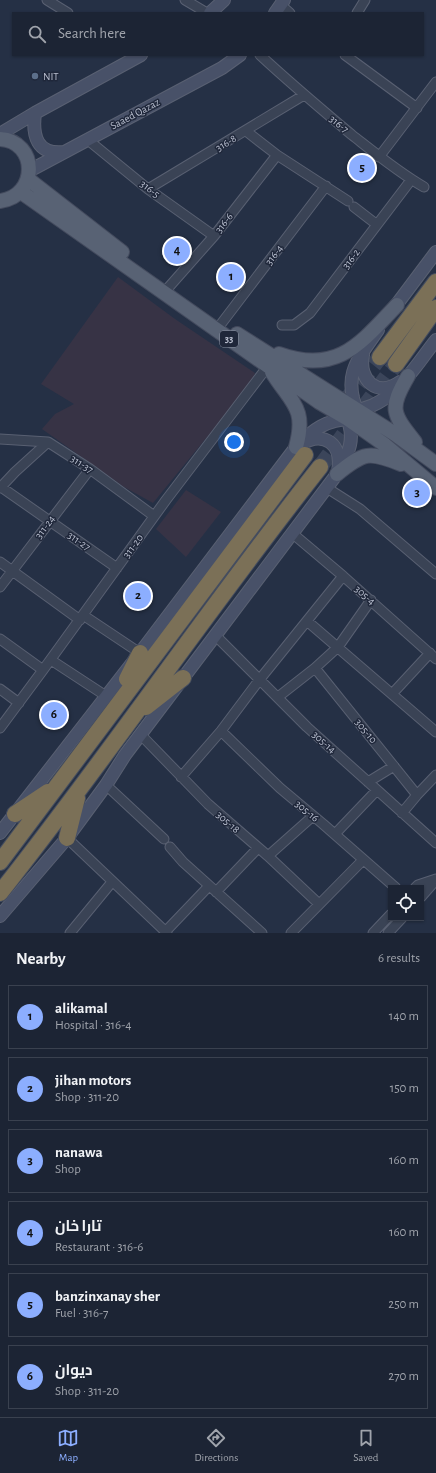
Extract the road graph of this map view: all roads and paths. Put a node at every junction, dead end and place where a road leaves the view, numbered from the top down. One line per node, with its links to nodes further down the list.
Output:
1 (47, 0): 6 (street)
2 (185, 0): 7 (street)
3 (224, 0): 8 (main road)
4 (365, 0): 10 (street)
5 (280, 6): 9 (street)
6 (66, 12)
7 (204, 12)
8 (211, 12)
9 (289, 12)
10 (358, 12)
11 (138, 56): 18 (main road)
12 (239, 56): 22 (main road, Saaed Qazaz)
13 (261, 56): 16 (street, 316-7)
14 (346, 56): 17 (street)
15 (436, 82): 17 (street)
16 (304, 95): 19 (street, 316-8); 25 (street, 316-7)
17 (417, 108): 25 (street)
18 (35, 113): 20 (main road); 23 (main road)
19 (246, 131): 24 (street); 30 (street, 316-8)
20 (0, 134)
21 (0, 140): 26 (main road)
22 (88, 140): 23 (main road, Saaed Qazaz); 30 (street, 316-5)
23 (65, 152): 26 (main road, Saaed Qazaz)
24 (277, 155): 28 (street); 34 (street, 316-6)
25 (380, 157): 27 (street, 316-7)
26 (29, 175): 31 (main road); 37 (main road, 33)
27 (411, 180): 29 (street, 316-7); 33 (street, 316-2)
28 (326, 186): 33 (street); 40 (street, 316-4)
29 (424, 187)
30 (148, 189): 34 (street, 316-5)
31 (21, 192): 32 (main road); 49 (main road, 33)
32 (0, 202)
33 (376, 224): 41 (street, 316-2)
34 (214, 236): 37 (street, 316-6)
35 (436, 252): 38 (main road)
36 (436, 282): 46 (highway)
37 (168, 288): 40 (main road, 33)
38 (397, 305): 43 (main road); 44 (main road)
39 (436, 308): 48 (highway)
40 (221, 324): 43 (main road, 33)
41 (282, 325)
42 (436, 340): 47 (main road)
43 (260, 348): 51 (main road, 33)
44 (365, 348): 50 (main road); 51 (main road)
45 (436, 352): 47 (street)
46 (380, 357)
47 (422, 358): 50 (main road)
48 (396, 364)
49 (268, 366): 51 (main road, 33); 54 (main road); 63 (street, 311-20)
50 (408, 376): 51 (main road); 55 (main road)
51 (352, 415): 54 (main road); 55 (main road, 33); 58 (main road, 33); 59 (main road)
52 (0, 439): 53 (street, 311-37)
53 (48, 442): 57 (street, 311-37); 60 (street)
54 (300, 451): 59 (main road); 78 (main road); 90 (highway)
55 (432, 458)
56 (320, 467): 91 (highway)
57 (90, 468): 63 (street, 311-37); 64 (street, 311-24)
58 (413, 469): 59 (main road); 62 (main road, 33)
59 (337, 474): 61 (main road)
60 (0, 487): 64 (street, 311-27)
61 (327, 488): 65 (main road); 69 (street)
62 (436, 488)
63 (154, 516): 67 (street, 311-20)
64 (50, 521): 67 (street, 311-27); 68 (street, 311-24)
65 (292, 533): 70 (street, 305-4); 75 (main road)
66 (0, 562): 68 (street)
67 (117, 568): 73 (street, 311-20)
68 (12, 570): 71 (street, 311-24); 73 (street)
69 (436, 574)
70 (343, 576): 72 (street, 305-4); 74 (street)
71 (0, 587)
72 (371, 600): 77 (street); 79 (street, 305-4)
73 (82, 617): 78 (street); 80 (street, 311-20)
74 (307, 621): 77 (street); 84 (street)
75 (216, 636): 83 (main road); 84 (street, 305-14)
76 (0, 639): 82 (street)
77 (338, 647): 81 (street); 86 (street)
78 (140, 653): 87 (main road); 90 (highway)
79 (433, 656): 86 (street)
80 (51, 660): 82 (street, 311-20); 87 (street)
81 (315, 668): 88 (street); 96 (street, 305-10)
82 (44, 670): 89 (street, 311-20)
83 (183, 678): 91 (highway); 95 (main road)
84 (260, 679): 88 (street, 305-14); 93 (street)
85 (0, 690): 89 (street)
86 (392, 694): 94 (street)
87 (106, 696): 106 (main road)
88 (278, 697): 99 (street, 305-14)
89 (19, 703): 92 (street, 311-20)
90 (111, 712): 101 (highway)
91 (131, 719): 102 (highway)
92 (0, 728)
93 (221, 731): 98 (street); 107 (street, 305-16)
94 (436, 732)
95 (141, 734): 98 (street, 305-18); 100 (main road)
96 (394, 766): 99 (street); 104 (street, 305-10)
97 (436, 775): 104 (street)
98 (181, 777): 114 (street, 305-18)
99 (368, 782): 103 (street, 305-14)
100 (106, 785): 110 (main road); 111 (street)
101 (58, 786): 106 (highway); 117 (highway)
102 (79, 790): 110 (highway); 123 (highway)
103 (377, 790): 105 (street, 305-14); 109 (street)
104 (417, 795): 105 (street)
105 (402, 813): 112 (street, 305-14)
106 (15, 814): 108 (main road)
107 (313, 816): 109 (street, 305-16); 115 (street)
108 (0, 833)
109 (335, 834): 116 (street, 305-16)
110 (67, 838): 119 (street); 126 (main road)
111 (164, 839)
112 (436, 843)
113 (170, 847): 122 (street)
114 (258, 848): 115 (street, 305-18); 122 (street)
115 (268, 856): 125 (street, 305-18)
116 (363, 860): 120 (street, 305-16); 125 (street)
117 (0, 862)
118 (436, 879): 121 (street); 124 (street)
119 (112, 882): 129 (street); 130 (street)
120 (392, 885)
121 (418, 885)
122 (213, 889): 130 (street); 131 (street)
123 (0, 893)
124 (424, 893)
125 (319, 904): 132 (street)
126 (0, 916)
127 (388, 917): 133 (street)
128 (399, 921): 134 (street)
129 (71, 932)
130 (165, 932)
131 (262, 933)
132 (291, 933)
133 (373, 933)
134 (388, 933)

